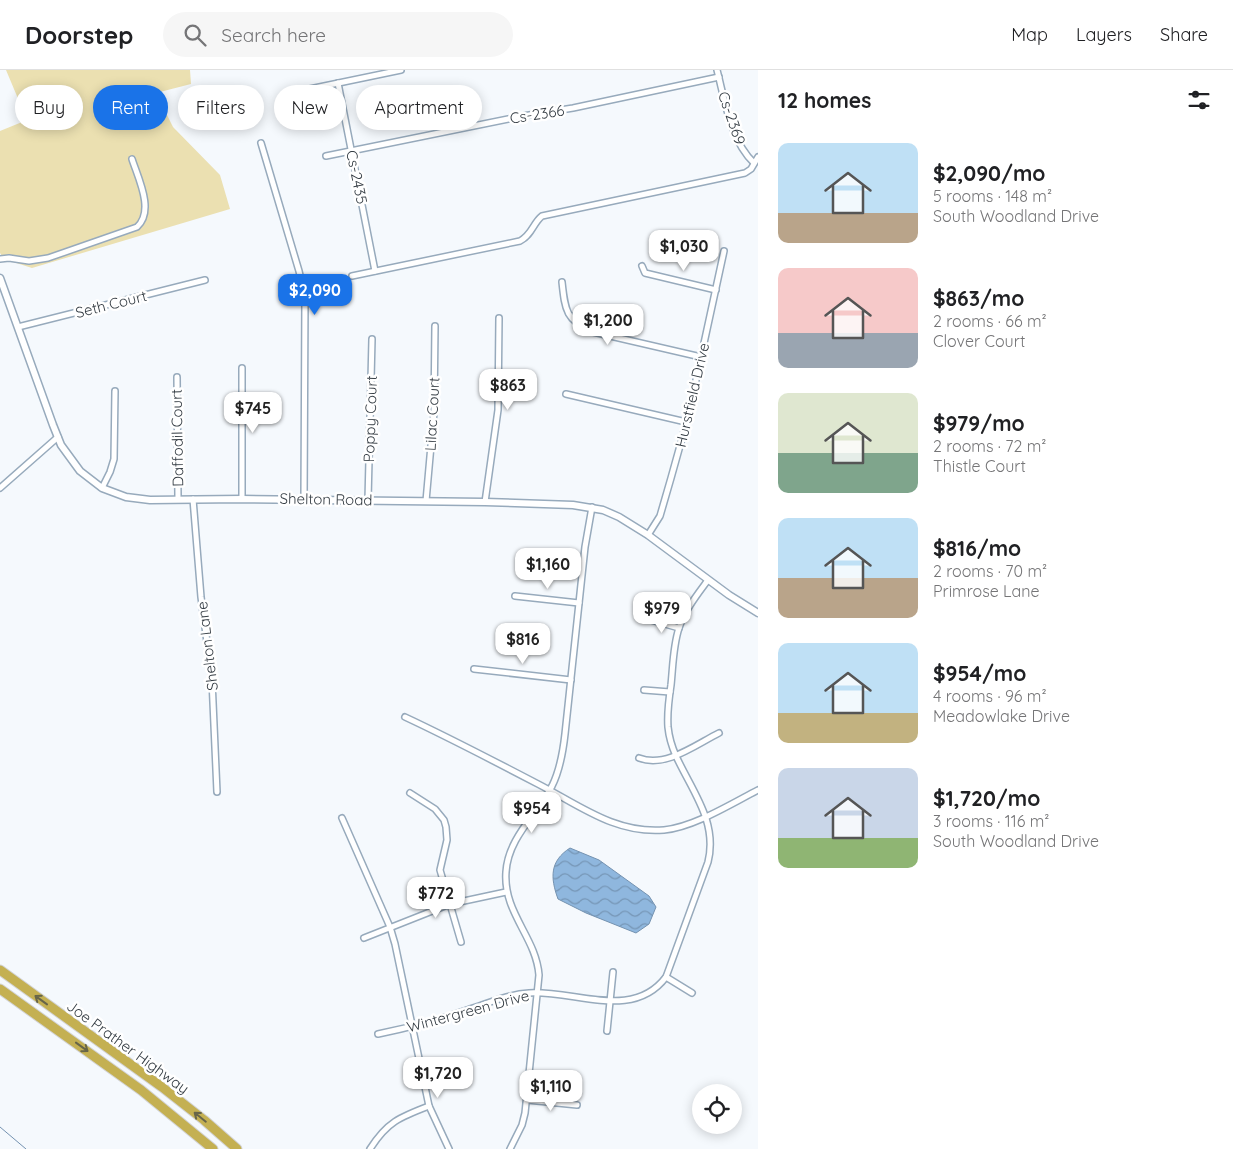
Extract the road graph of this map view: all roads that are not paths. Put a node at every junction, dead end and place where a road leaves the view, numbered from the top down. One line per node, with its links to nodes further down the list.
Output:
1 (401, 70): 4 (street)
2 (716, 70): 3 (street, Cs-2369)
3 (718, 77): 7 (street, Cs-2366); 11 (street, Cs-2369)
4 (338, 83): 5 (street); 7 (street, Cs-2435)
5 (328, 85)
6 (261, 143): 37 (street)
7 (351, 151): 8 (street, Cs-2366); 15 (street, Cs-2435)
8 (326, 156)
9 (758, 157): 11 (street)
10 (132, 160): 13 (street)
11 (754, 163): 15 (street)
12 (724, 251): 20 (street, Hurstfield Drive)
13 (0, 259)
14 (642, 266): 20 (street)
15 (375, 271): 16 (street)
16 (352, 276)
17 (0, 278): 23 (street, Shelton Road)
18 (205, 280): 23 (street, Seth Court)
19 (562, 282): 25 (street)
20 (716, 290): 25 (street, Hurstfield Drive)
21 (499, 318): 40 (street)
22 (435, 326): 39 (street, Lilac Court)
23 (18, 327): 31 (street, Shelton Road)
24 (372, 339): 38 (street, Poppy Court)
25 (701, 356): 30 (street, Hurstfield Drive)
26 (242, 368): 36 (street)
27 (177, 377): 34 (street, Daffodil Court)
28 (114, 391): 33 (street)
29 (566, 394): 30 (street)
30 (686, 422): 42 (street, Hurstfield Drive)
31 (58, 437): 32 (street); 33 (street, Shelton Road)
32 (0, 488)
33 (102, 488): 34 (street, Shelton Road)
34 (178, 499): 35 (street, Shelton Road)
35 (193, 499): 36 (street, Shelton Road); 59 (street, Shelton Lane)
36 (242, 499): 37 (street, Shelton Road)
37 (304, 499): 38 (street, Shelton Road)
38 (368, 500): 39 (street, Shelton Road)
39 (426, 501): 40 (street, Shelton Road)
40 (485, 502): 41 (street, Shelton Road)
41 (592, 507): 42 (street, Shelton Road); 45 (street)
42 (648, 535): 43 (street, Shelton Road)
43 (708, 580): 46 (street, Shelton Road); 48 (street, Wintergreen Drive)
44 (515, 596): 45 (street)
45 (579, 603): 50 (street)
46 (758, 613)
47 (651, 620): 48 (street)
48 (679, 628): 52 (street, Wintergreen Drive)
49 (474, 669): 50 (street)
50 (570, 680): 57 (street)
51 (644, 690): 52 (street)
52 (670, 692): 55 (street, Wintergreen Drive)
53 (405, 718): 57 (street)
54 (718, 733): 55 (street)
55 (676, 755): 56 (street); 61 (street, Wintergreen Drive)
56 (639, 758)
57 (550, 790): 61 (street); 63 (street)
58 (758, 790): 61 (street)
59 (216, 792)
60 (410, 793): 64 (street)
61 (706, 816): 70 (street, Wintergreen Drive)
62 (342, 818): 65 (street)
63 (506, 892): 64 (street); 73 (street)
64 (450, 904): 65 (street); 67 (street)
65 (390, 927): 66 (street); 75 (street)
66 (364, 938)
67 (461, 942)
68 (0, 970): 82 (highway, Joe Prather Highway, one-way to 68)
69 (613, 972): 74 (street)
70 (666, 977): 72 (street); 74 (street, Wintergreen Drive)
71 (0, 988): 81 (highway, Joe Prather Highway, one-way to 81)
72 (692, 992)
73 (538, 993): 74 (street, Wintergreen Drive); 75 (street, Wintergreen Drive); 78 (street)
74 (610, 1000): 76 (street)
75 (412, 1027): 77 (street, Wintergreen Drive); 80 (street)
76 (607, 1031)
77 (378, 1034)
78 (527, 1100): 79 (street); 85 (street)
79 (577, 1105)
80 (429, 1106): 83 (street); 84 (street)
81 (213, 1149)
82 (237, 1149)
83 (370, 1149)
84 (449, 1149)
85 (510, 1149)

